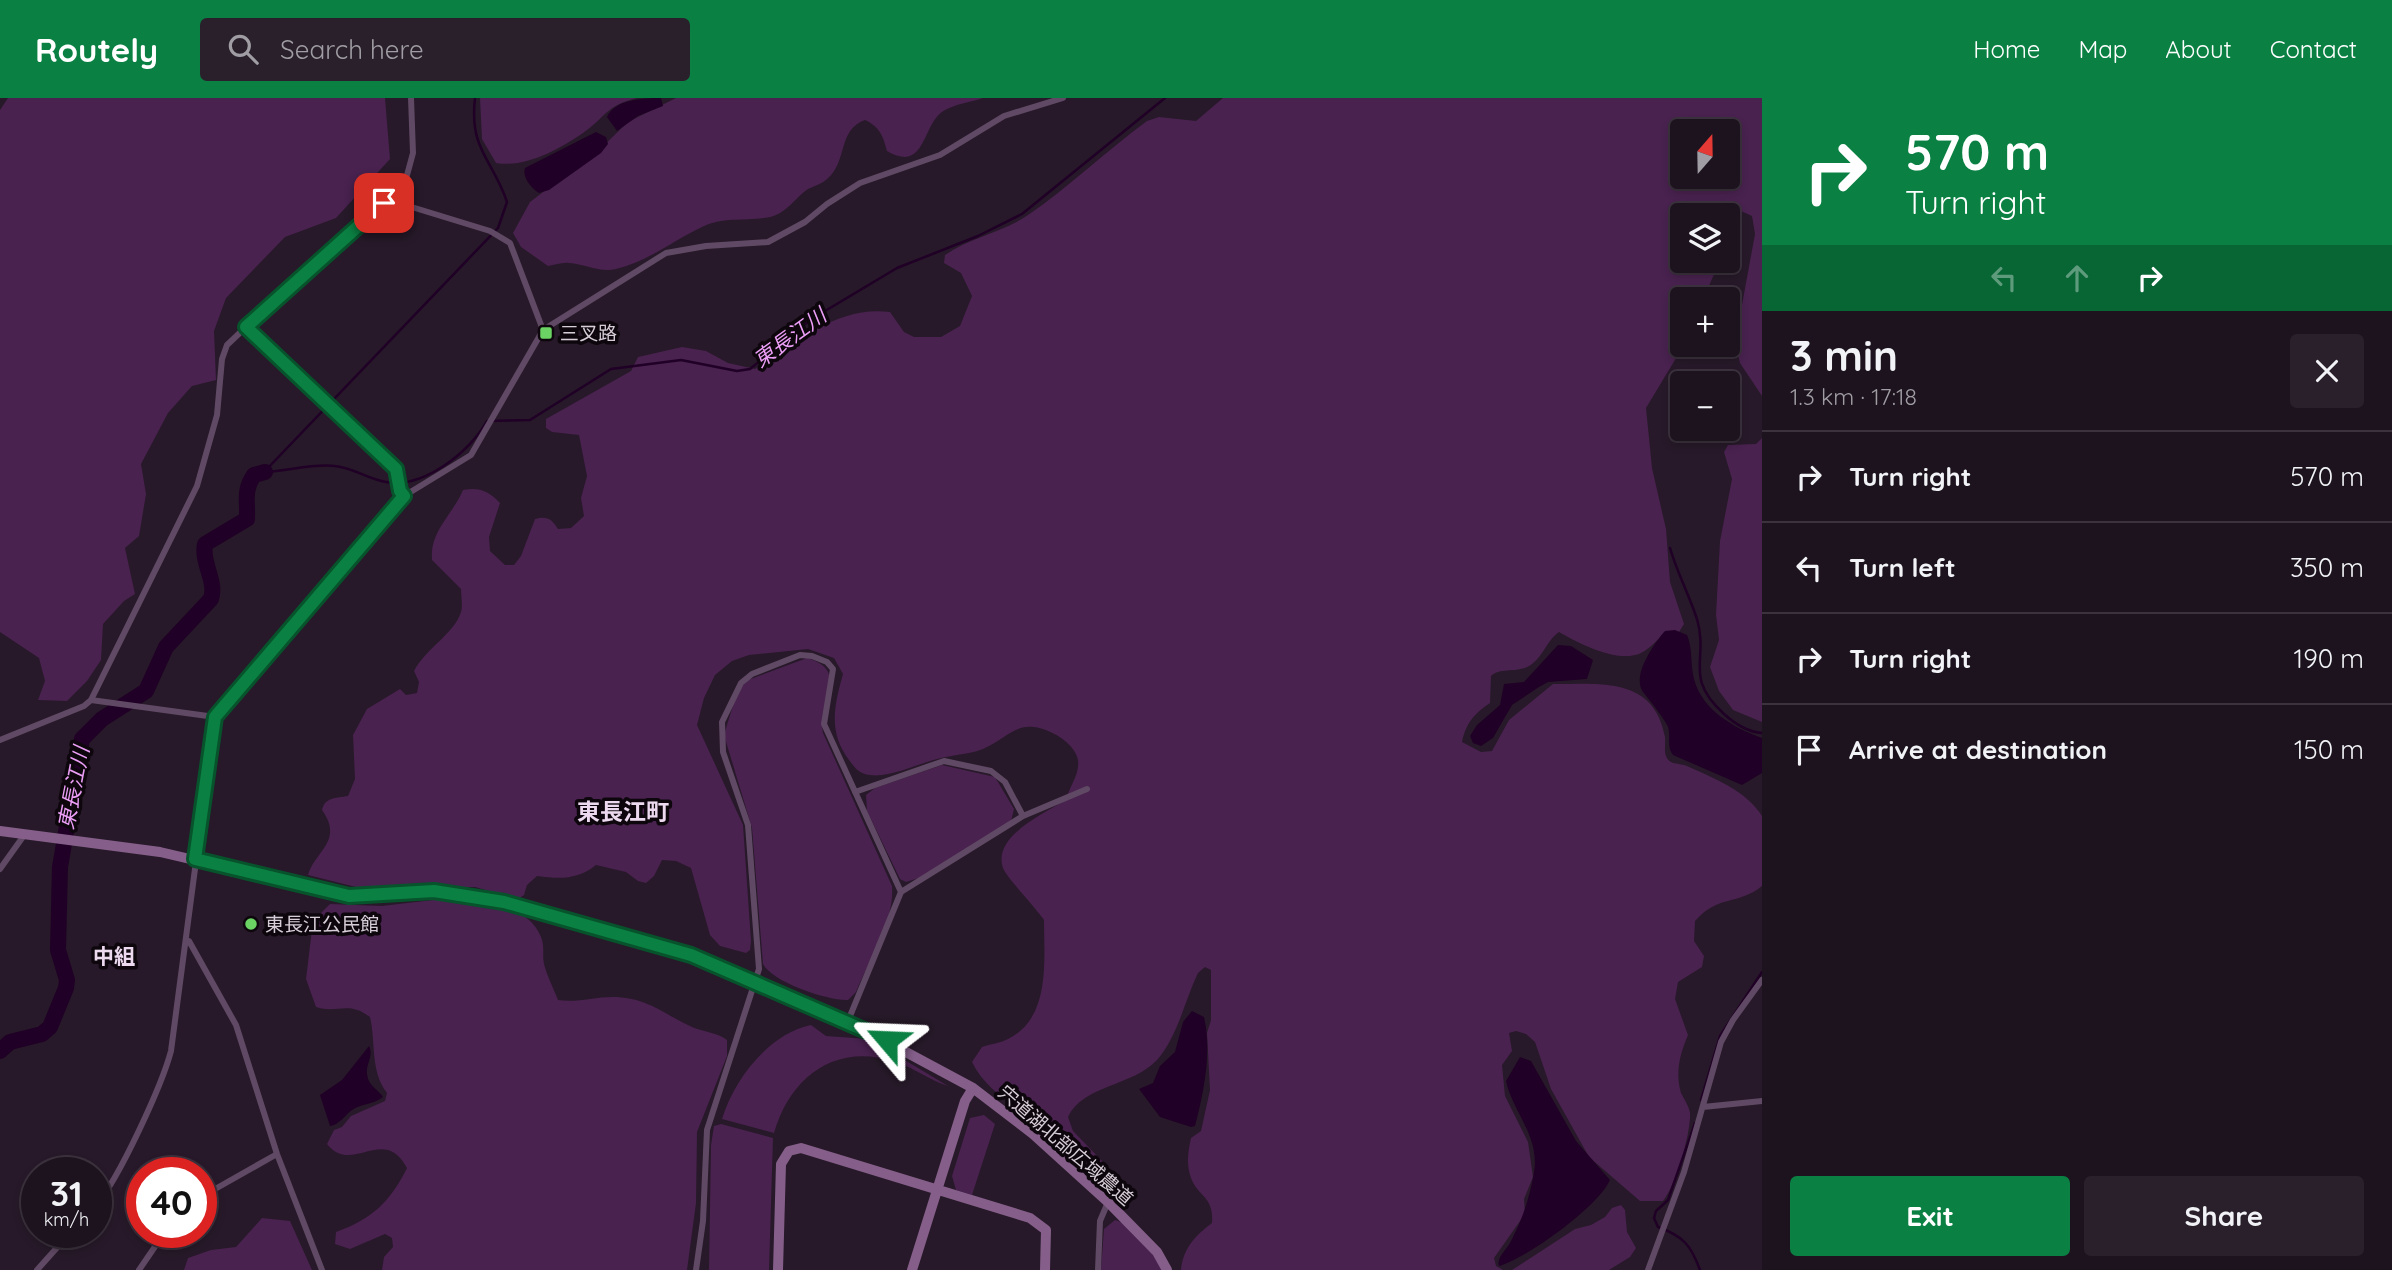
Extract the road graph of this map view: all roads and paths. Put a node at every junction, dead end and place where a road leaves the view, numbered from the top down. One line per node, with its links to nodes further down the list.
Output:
1 (411, 98): 3 (street)
2 (1063, 98): 5 (street)
3 (400, 201): 4 (street); 5 (street)
4 (246, 327): 6 (street); 7 (street)
5 (543, 330): 6 (street)
6 (404, 496): 8 (street)
7 (90, 700): 8 (street); 9 (street)
8 (215, 717): 15 (street)
9 (0, 740)
10 (1087, 789): 12 (street)
11 (855, 792): 12 (street); 17 (street); 20 (street)
12 (1023, 816): 17 (street)
13 (0, 831): 14 (street, 宍道湖北部広域農道)
14 (25, 834): 15 (street, 宍道湖北部広域農道); 16 (street)
15 (195, 859): 18 (street); 20 (street, 宍道湖北部広域農道)
16 (0, 869)
17 (901, 892): 21 (street)
18 (186, 940): 25 (street); 26 (street)
19 (1762, 980): 24 (street)
20 (755, 981): 21 (street, 宍道湖北部広域農道); 35 (street)
21 (848, 1021): 22 (street, 宍道湖北部広域農道)
22 (973, 1088): 28 (street); 29 (street, 宍道湖北部広域農道)
23 (1762, 1101): 24 (street)
24 (1703, 1107): 41 (street)
25 (277, 1154): 27 (street); 34 (street)
26 (112, 1178)
27 (217, 1188)
28 (937, 1189): 36 (street); 37 (street); 38 (street)
29 (1108, 1202): 39 (street); 40 (street, 宍道湖北部広域農道)
30 (57, 1248): 32 (street)
31 (154, 1248): 33 (street)
32 (37, 1270)
33 (139, 1270)
34 (322, 1270)
35 (696, 1270)
36 (778, 1270)
37 (912, 1270)
38 (1045, 1270)
39 (1098, 1270)
40 (1167, 1270)
41 (1648, 1270)

